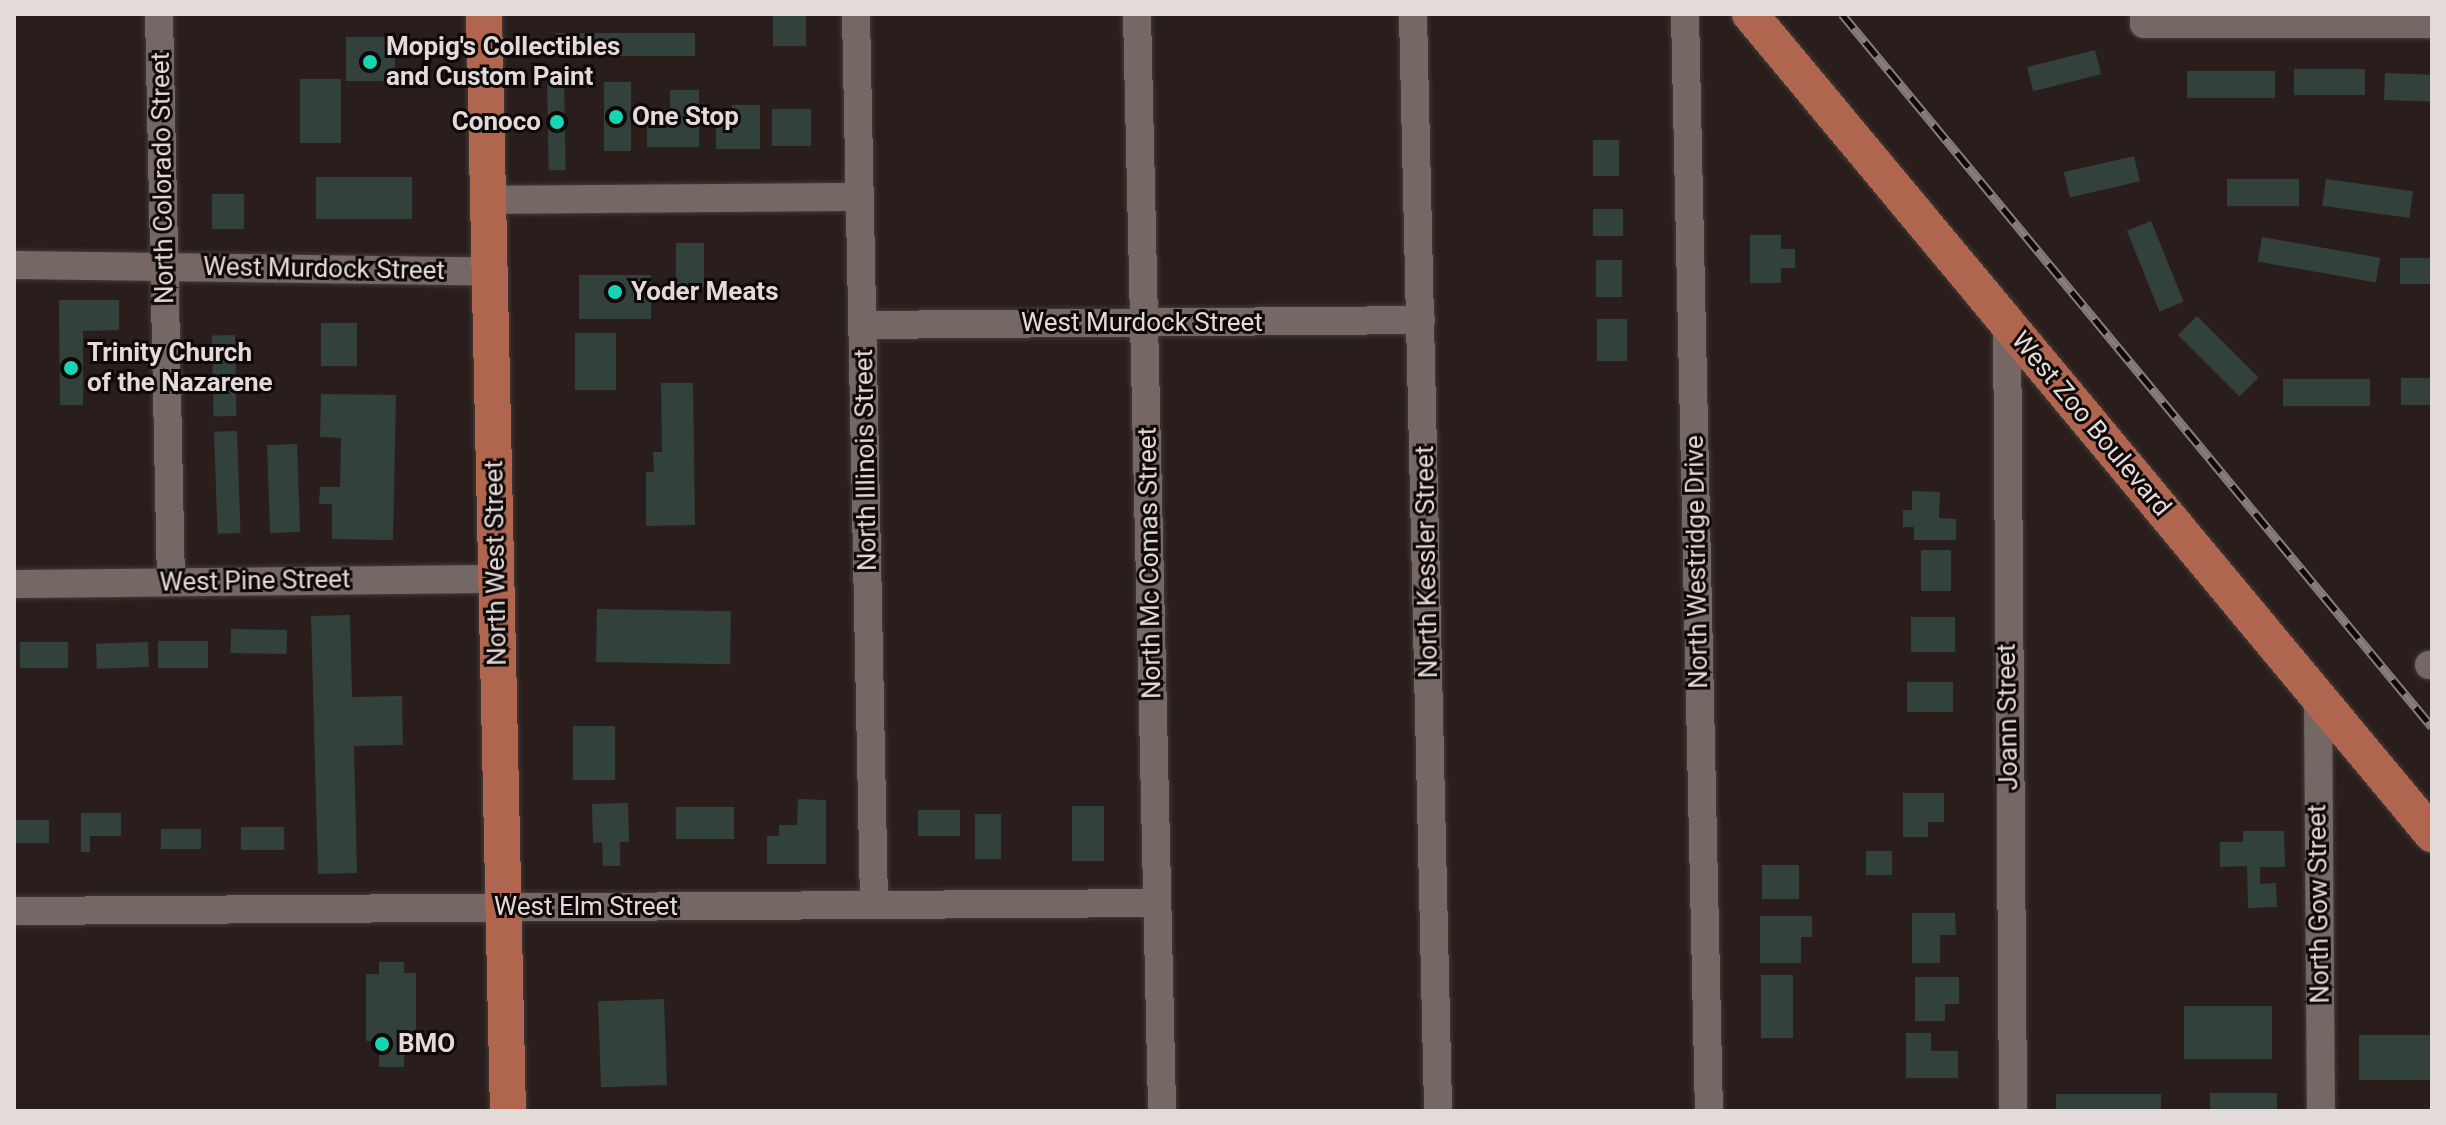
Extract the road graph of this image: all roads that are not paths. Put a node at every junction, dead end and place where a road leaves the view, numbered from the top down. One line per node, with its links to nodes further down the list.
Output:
1 (159, 14): 13 (street, North Colorado Street)
2 (484, 14): 11 (main road, North West Street)
3 (856, 14): 10 (street, North Illinois Street)
4 (1137, 14): 16 (street, North Mc Comas Street)
5 (1413, 14): 15 (street, North Kessler Street)
6 (1685, 14): 31 (street, North Westridge Drive)
7 (1750, 14): 17 (main road, West Zoo Boulevard)
8 (2144, 19): 9 (street)
9 (2432, 24)
10 (860, 197): 11 (street); 18 (street, North Illinois Street)
11 (488, 200): 14 (main road, North West Street)
12 (14, 265): 13 (street, West Murdock Street)
13 (165, 267): 14 (street, West Murdock Street); 20 (street, North Colorado Street)
14 (490, 272): 19 (main road, North West Street)
15 (1421, 320): 16 (street, West Murdock Street); 30 (street, North Kessler Street)
16 (1145, 323): 18 (street, West Murdock Street); 24 (street, North Mc Comas Street)
17 (2007, 323): 22 (main road, West Zoo Boulevard); 32 (street, Joann Street)
18 (863, 325): 25 (street, North Illinois Street)
19 (496, 579): 20 (street, West Pine Street); 26 (main road, North West Street)
20 (171, 582): 21 (street, West Pine Street)
21 (14, 584)
22 (2318, 697): 23 (main road, West Zoo Boulevard); 33 (street, North Gow Street)
23 (2432, 834)
24 (1157, 903): 25 (street, West Elm Street); 29 (street, North Mc Comas Street)
25 (874, 905): 26 (street, West Elm Street)
26 (504, 908): 27 (street, West Elm Street); 28 (main road, North West Street)
27 (14, 911)
28 (508, 1111)
29 (1162, 1111)
30 (1438, 1111)
31 (1709, 1111)
32 (2013, 1111)
33 (2321, 1111)

